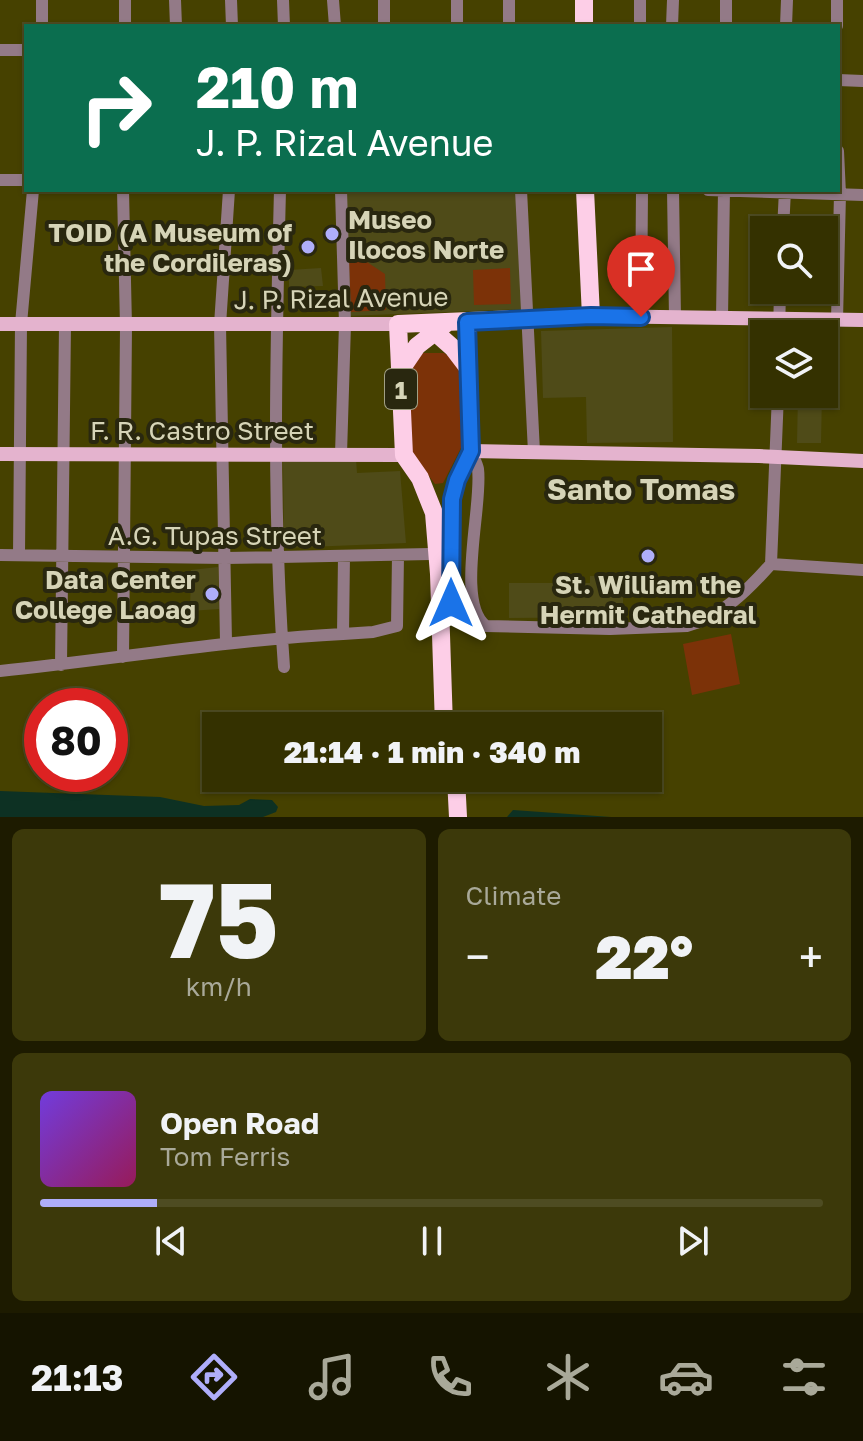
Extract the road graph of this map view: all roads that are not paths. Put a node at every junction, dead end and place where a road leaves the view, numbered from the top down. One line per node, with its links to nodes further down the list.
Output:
1 (42, 0): 16 (street)
2 (125, 0): 17 (street)
3 (175, 0): 18 (street)
4 (231, 0): 19 (street)
5 (283, 0): 20 (street)
6 (333, 0): 21 (street)
7 (384, 0): 22 (street)
8 (457, 0): 23 (street)
9 (509, 0): 24 (street)
10 (584, 0): 25 (highway)
11 (640, 0): 26 (street)
12 (673, 0): 27 (street)
13 (726, 0): 28 (street)
14 (787, 0): 29 (street)
15 (837, 0): 30 (street)
16 (42, 24)
17 (125, 24)
18 (176, 24)
19 (232, 24)
20 (284, 24)
21 (335, 24)
22 (384, 24)
23 (457, 24)
24 (509, 24)
25 (584, 24)
26 (640, 24)
27 (672, 24)
28 (726, 24)
29 (786, 24)
30 (837, 24)
31 (0, 50): 32 (street)
32 (24, 50)
33 (840, 80): 34 (street)
34 (863, 81)
35 (0, 180): 36 (street)
36 (24, 180)
37 (33, 192): 63 (street)
38 (123, 192): 69 (street)
39 (229, 192): 68 (street)
40 (280, 192): 64 (street)
41 (341, 192): 65 (street)
42 (521, 192): 57 (street)
43 (585, 192): 52 (highway)
44 (642, 192): 53 (street)
45 (673, 192): 54 (street)
46 (724, 192): 55 (street)
47 (785, 192): 48 (street); 50 (street)
48 (840, 194): 49 (street); 58 (street)
49 (863, 195)
50 (784, 216)
51 (780, 304): 56 (street)
52 (591, 316): 53 (main road, J. P. Rizal Avenue); 57 (highway, J. P. Rizal Avenue)
53 (641, 317): 54 (main road, J. P. Rizal Avenue)
54 (675, 317): 55 (main road, J. P. Rizal Avenue)
55 (722, 318): 56 (main road, J. P. Rizal Avenue)
56 (779, 318): 58 (main road, J. P. Rizal Avenue)
57 (528, 319): 61 (highway, J. P. Rizal Avenue); 75 (street)
58 (837, 320)
59 (838, 320): 60 (main road, J. P. Rizal Avenue)
60 (863, 320)
61 (467, 322): 70 (highway, J. P. Rizal Avenue); 71 (highway, 1)
62 (0, 324): 63 (main road, J. P. Rizal Avenue)
63 (21, 324): 67 (main road, J. P. Rizal Avenue); 80 (street)
64 (276, 324): 65 (main road, J. P. Rizal Avenue); 68 (main road, J. P. Rizal Avenue); 78 (street)
65 (345, 324): 66 (main road, J. P. Rizal Avenue); 82 (street)
66 (398, 324): 70 (highway, J. P. Rizal Avenue); 72 (highway, 1)
67 (65, 325): 69 (main road, J. P. Rizal Avenue); 81 (street)
68 (220, 325): 69 (main road, J. P. Rizal Avenue); 77 (street)
69 (126, 326): 76 (street)
70 (436, 326): 71 (highway); 72 (highway)
71 (469, 369): 74 (highway, 1)
72 (400, 371): 83 (highway, 1)
73 (778, 408): 84 (street)
74 (471, 451): 75 (main road); 87 (street); 100 (highway, 1)
75 (534, 452): 84 (main road)
76 (125, 453): 77 (main road, F. R. Castro Street); 81 (main road, F. R. Castro Street); 95 (street)
77 (223, 453): 78 (main road, F. R. Castro Street); 96 (street)
78 (276, 453): 82 (main road, F. R. Castro Street); 94 (street)
79 (0, 454): 80 (main road, F. R. Castro Street)
80 (21, 454): 81 (main road, F. R. Castro Street); 90 (street)
81 (62, 454): 92 (street)
82 (341, 454): 83 (main road, F. R. Castro Street)
83 (404, 455): 100 (highway, 1)
84 (777, 456): 85 (main road); 97 (street)
85 (863, 461)
86 (453, 553): 87 (street)
87 (472, 553): 97 (street)
88 (430, 554): 91 (street, A.G. Tupas Street)
89 (0, 555): 90 (street, A.G. Tupas Street)
90 (19, 555): 92 (street, A.G. Tupas Street)
91 (398, 555): 93 (street, A.G. Tupas Street); 99 (street)
92 (61, 556): 95 (street, A.G. Tupas Street); 104 (street)
93 (344, 556): 94 (street, A.G. Tupas Street); 99 (street)
94 (278, 557): 96 (street, A.G. Tupas Street); 101 (street)
95 (125, 558): 96 (street, A.G. Tupas Street); 103 (street)
96 (225, 558): 102 (street)
97 (771, 564): 98 (street)
98 (863, 570)
99 (343, 634): 101 (street)
100 (446, 635): 107 (highway, 1); 108 (highway, 1)
101 (282, 637): 102 (street); 105 (street)
102 (226, 642): 103 (street)
103 (123, 657): 104 (street)
104 (61, 665): 106 (street)
105 (284, 667)
106 (0, 671)
107 (444, 712)
108 (453, 712)
109 (445, 792): 111 (highway)
110 (457, 792): 112 (highway)
111 (446, 817)
112 (458, 817)

